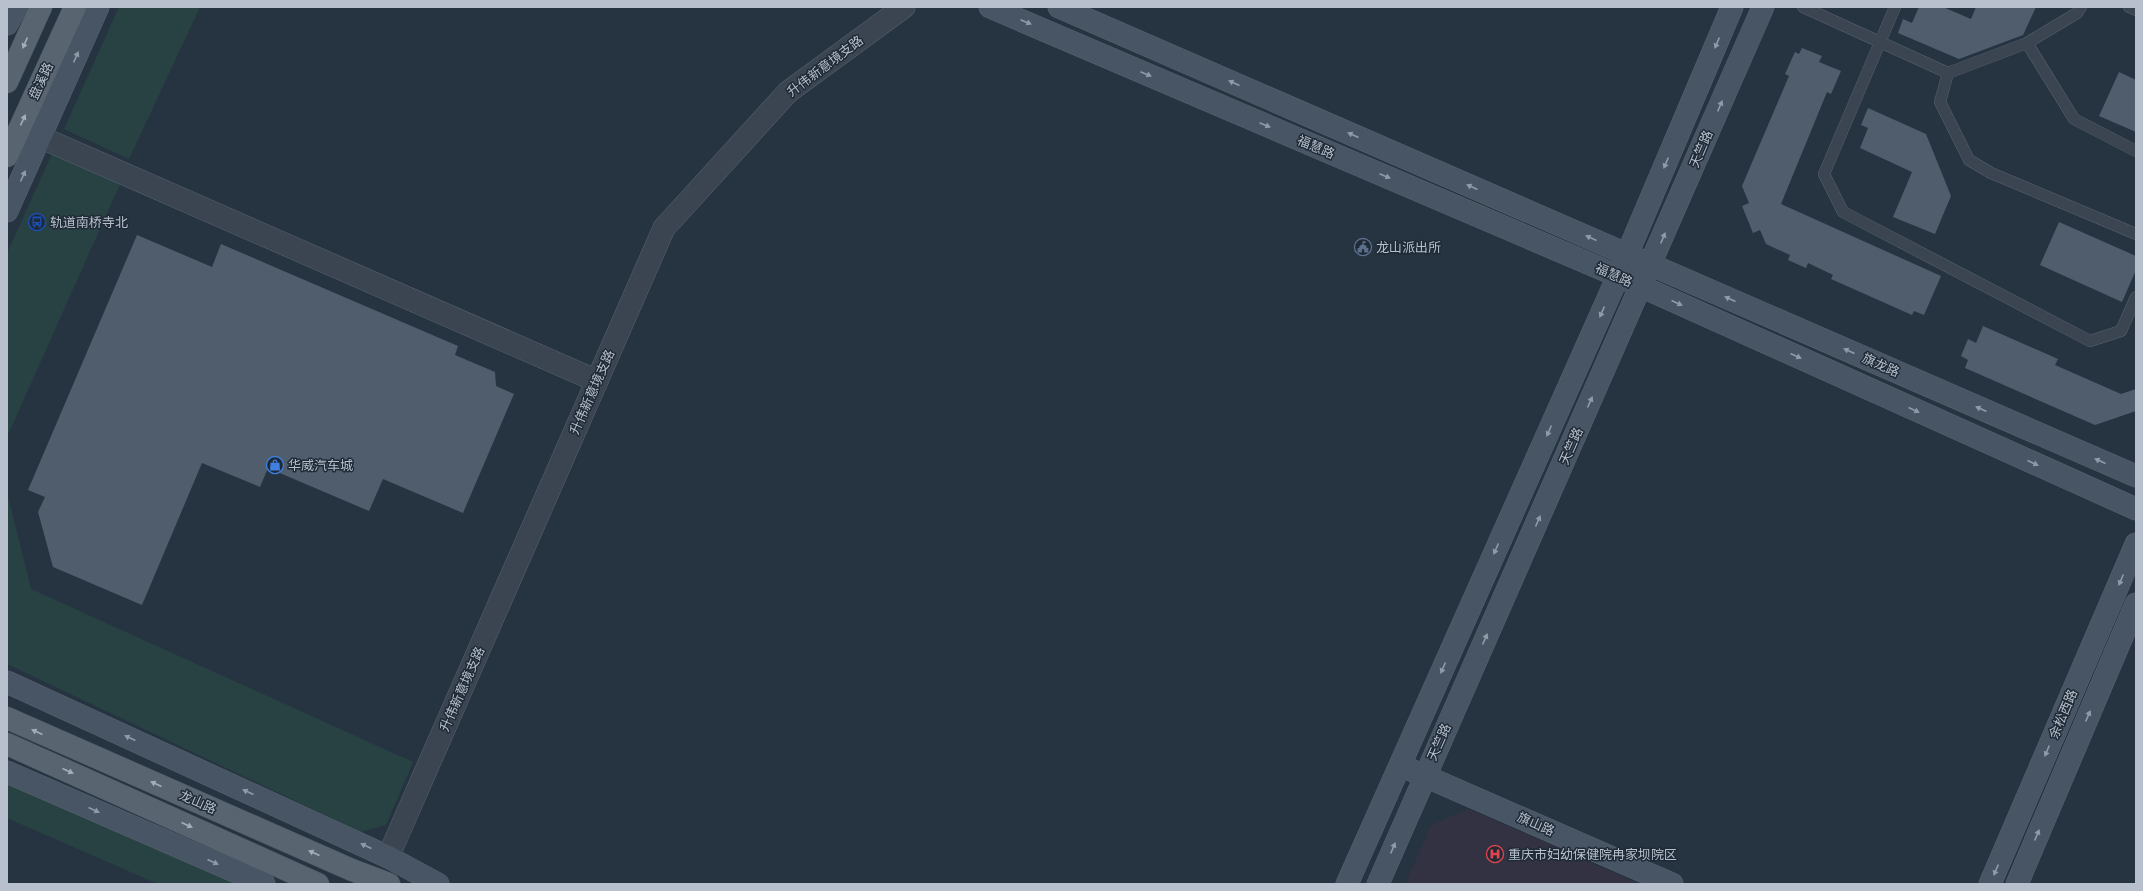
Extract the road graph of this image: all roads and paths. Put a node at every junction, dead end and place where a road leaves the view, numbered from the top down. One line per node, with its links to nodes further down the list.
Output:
1 (16, 7): 15 (main road)
2 (41, 7): 19 (main road, one-way to 19)
3 (75, 7): 22 (main road, 盘溪路, one-way to 3)
4 (98, 7): 20 (main road, one-way to 4)
5 (904, 7): 30 (street, 升伟新意境支路)
6 (990, 7): 27 (main road, 福慧路, one-way to 27)
7 (1060, 7): 25 (main road, 福慧路, one-way to 7)
8 (1732, 7): 25 (main road, 天竺路, one-way to 25)
9 (1763, 7): 26 (main road, 天竺路, one-way to 9)
10 (1803, 7): 16 (lane)
11 (1895, 7): 16 (lane)
12 (2081, 7): 17 (lane)
13 (2129, 7): 14 (lane)
14 (2136, 10)
15 (7, 24)
16 (1880, 42): 18 (lane); 29 (lane)
17 (2027, 43): 18 (lane); 21 (lane)
18 (1948, 73): 24 (lane)
19 (7, 82)
20 (40, 137): 23 (main road, one-way to 20); 30 (street)
21 (2136, 151)
22 (7, 156)
23 (7, 211)
24 (2136, 234)
25 (1627, 254): 26 (main road, 旗龙路); 27 (main road, 天竺路)
26 (1651, 265): 28 (main road, 天竺路); 31 (main road, 旗龙路, one-way to 26)
27 (1618, 276): 28 (main road, 福慧路); 38 (main road, 天竺路, one-way to 38)
28 (1642, 287): 32 (main road, 福慧路, one-way to 32); 40 (main road, 天竺路, one-way to 28)
29 (2136, 297)
30 (597, 381): 41 (street, 升伟新意境支路)
31 (2136, 476)
32 (2136, 509)
33 (2136, 544): 49 (main road, 余松西路, one-way to 49)
34 (2136, 604): 50 (main road, 余松西路, one-way to 34)
35 (7, 682): 41 (main road, one-way to 35)
36 (7, 718): 44 (main road, 龙山路, one-way to 36)
37 (7, 744): 43 (main road, 龙山路, one-way to 43)
38 (1399, 765): 40 (main road, 旗山路); 46 (main road, 天竺路)
39 (7, 772): 42 (main road, one-way to 42)
40 (1424, 775): 47 (main road, 天竺路, one-way to 40); 48 (main road, 旗山路)
41 (388, 857): 45 (main road)
42 (264, 884)
43 (318, 884)
44 (389, 884)
45 (438, 884)
46 (1347, 884)
47 (1378, 884)
48 (1672, 884)
49 (1990, 884)
50 (2017, 884)

